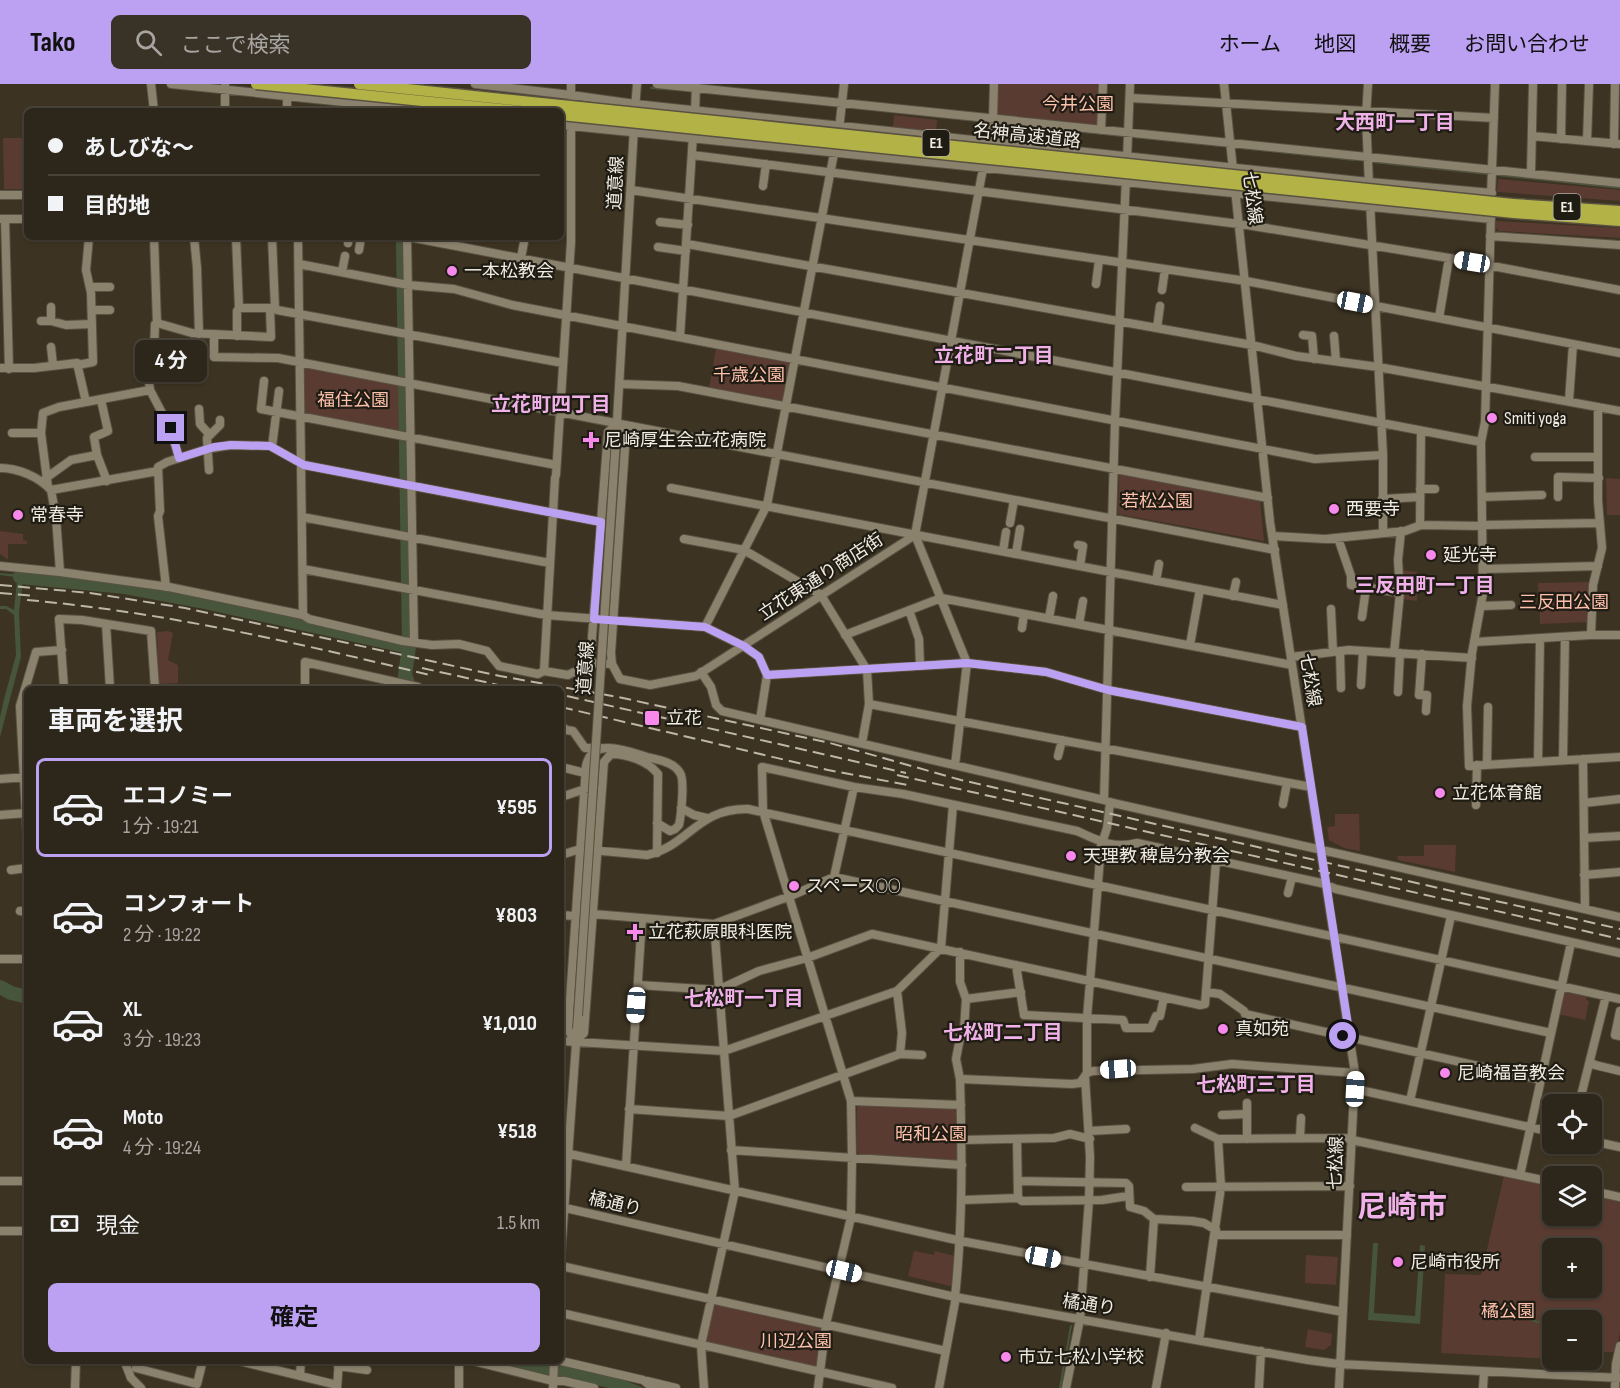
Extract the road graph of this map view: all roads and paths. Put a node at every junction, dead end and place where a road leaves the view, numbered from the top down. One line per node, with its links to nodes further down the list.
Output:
1 (151, 84): 31 (street)
2 (171, 84): 23 (street)
3 (256, 84): 37 (highway, bridge)
4 (282, 84): 25 (street)
5 (359, 84): 80 (highway, 名神高速道路 / E1, bridge)
6 (405, 84): 35 (street)
7 (475, 84): 21 (street)
8 (571, 84): 26 (street)
9 (637, 84): 29 (street, 道意線)
10 (657, 84): 22 (street)
11 (844, 84): 30 (street)
12 (994, 84): 42 (street)
13 (1103, 84): 46 (street)
14 (1130, 84): 27 (street)
15 (1224, 84): 28 (street, 七松線)
16 (1368, 84): 39 (street)
17 (1495, 84): 41 (street)
18 (1533, 84): 49 (street)
19 (1562, 84): 51 (street)
20 (1588, 84): 53 (street)
21 (487, 85): 26 (street); 36 (street)
22 (696, 86): 30 (street); 38 (street)
23 (224, 87): 25 (street); 32 (street)
24 (1617, 90): 55 (street)
25 (280, 95): 33 (street); 34 (street)
26 (571, 95): 29 (street); 45 (street)
27 (1130, 98): 28 (street); 48 (street)
28 (1226, 103): 39 (street); 54 (street, 七松線)
29 (635, 104): 38 (street); 47 (street, 道意線)
30 (843, 104): 42 (street); 44 (street)
31 (154, 108)
32 (225, 108)
33 (287, 108)
34 (387, 108)
35 (404, 108)
36 (484, 108)
37 (491, 108)
38 (695, 110): 44 (street); 50 (street)
39 (1366, 111): 41 (street); 59 (street)
40 (564, 115): 80 (highway, 名神高速道路 / E1, bridge)
41 (1494, 117): 63 (street)
42 (993, 118): 46 (street); 52 (street)
43 (564, 125): 45 (street)
44 (840, 125): 52 (street); 56 (street)
45 (571, 126): 47 (street); 77 (street)
46 (1101, 130): 48 (street)
47 (634, 132): 50 (street); 70 (street, 道意線)
48 (1128, 133): 54 (street); 58 (street)
49 (1532, 136): 51 (street); 65 (street)
50 (693, 138): 56 (street); 57 (street)
51 (1561, 139): 53 (street)
52 (988, 141): 58 (street); 61 (street)
53 (1587, 141): 55 (street)
54 (1231, 144): 59 (street); 62 (street, 七松線)
55 (1617, 144)
56 (834, 152): 61 (street); 64 (street)
57 (692, 155): 60 (street); 78 (street)
58 (1127, 156): 62 (street); 66 (street)
59 (1368, 159): 63 (street); 67 (street)
60 (766, 164): 64 (street); 69 (street)
61 (984, 166): 66 (street); 71 (street)
62 (1232, 167): 67 (street); 72 (street, 七松線)
63 (1492, 171): 65 (street); 73 (street)
64 (831, 172): 71 (street); 83 (street)
65 (1531, 173): 68 (street)
66 (1126, 182): 72 (street); 81 (street)
67 (1369, 182): 73 (street); 79 (street)
68 (1620, 183)
69 (763, 186)
70 (631, 190): 78 (street); 119 (street, 道意線)
71 (979, 190): 81 (street); 102 (street)
72 (1236, 193): 79 (street); 89 (street, 七松線)
73 (1492, 193): 86 (street)
74 (0, 195): 75 (street)
75 (24, 195)
76 (564, 196): 77 (street)
77 (571, 197): 116 (street)
78 (689, 199): 83 (street); 90 (street)
79 (1370, 207): 86 (street); 104 (street)
80 (1513, 208): 82 (highway, 名神高速道路 / E1); 87 (highway, 名神高速道路 / E1)
81 (1125, 209): 89 (street); 112 (street)
82 (1620, 211)
83 (822, 218): 102 (street); 114 (street)
84 (2, 219): 85 (street); 169 (street)
85 (24, 219)
86 (1491, 219): 91 (street)
87 (1620, 221)
88 (660, 222): 90 (street)
89 (1240, 224): 104 (street); 120 (street, 七松線)
90 (688, 225): 106 (street)
91 (1491, 236): 103 (street); 115 (street)
92 (89, 240): 123 (street)
93 (154, 240): 143 (street)
94 (194, 240): 149 (street)
95 (236, 240): 132 (street)
96 (272, 240): 133 (street)
97 (298, 240): 113 (street)
98 (360, 240): 107 (street)
99 (408, 240): 121 (street)
100 (424, 240): 109 (street)
101 (524, 240): 109 (street)
102 (970, 240): 111 (street); 128 (street)
103 (1620, 245)
104 (1372, 246): 110 (street); 130 (street)
105 (658, 247): 106 (street)
106 (686, 248): 114 (street); 125 (street)
107 (358, 250)
108 (345, 256): 118 (street)
109 (521, 258): 116 (street)
110 (1449, 258): 115 (street); 139 (street)
111 (1099, 260): 112 (street); 122 (street)
112 (1122, 263): 117 (street); 142 (street)
113 (299, 264): 118 (street); 136 (street)
114 (813, 266): 128 (street); 137 (street)
115 (1490, 266): 127 (street); 147 (street)
116 (569, 268): 119 (street); 138 (street)
117 (1165, 269): 120 (street); 126 (street)
118 (342, 272): 121 (street)
119 (627, 279): 125 (street); 145 (street, 道意線)
120 (1246, 281): 130 (street); 157 (street, 七松線)
121 (405, 284): 138 (street); 148 (street)
122 (1096, 284)
123 (90, 286): 124 (street); 134 (street)
124 (110, 286)
125 (684, 290): 137 (street); 154 (street)
126 (1162, 290)
127 (1620, 290)
128 (960, 293): 142 (street); 155 (street)
129 (1160, 306): 146 (street)
130 (1375, 306): 139 (street); 167 (street)
131 (51, 307): 141 (street)
132 (239, 308): 133 (street); 152 (street)
133 (272, 308): 136 (street); 152 (street)
134 (92, 310): 135 (street); 144 (street)
135 (110, 310)
136 (300, 313): 148 (street); 163 (street)
137 (804, 313): 155 (street); 160 (street)
138 (566, 315): 145 (street); 164 (street)
139 (1439, 318): 147 (street)
140 (41, 321): 141 (street)
141 (51, 321): 144 (street)
142 (1120, 321): 146 (street); 170 (street)
143 (157, 323): 149 (street); 176 (street)
144 (92, 324): 166 (street)
145 (623, 327): 154 (street); 173 (street, 道意線)
146 (1156, 328): 157 (street)
147 (1488, 328): 156 (street); 174 (street)
148 (406, 333): 164 (street); 172 (street)
149 (199, 334): 150 (street)
150 (214, 335): 152 (street); 163 (street)
151 (1303, 335): 161 (street)
152 (237, 336)
153 (1334, 336): 162 (street)
154 (680, 337): 160 (street)
155 (952, 341): 170 (street); 175 (street)
156 (1573, 344): 159 (street); 180 (street)
157 (1252, 345): 161 (street); 178 (street, 七松線)
158 (51, 347): 165 (street)
159 (1620, 353)
160 (795, 359): 175 (street); 182 (street)
161 (1314, 359): 162 (street)
162 (1336, 361): 167 (street)
163 (301, 363): 172 (street); 188 (street)
164 (563, 363): 187 (street)
165 (53, 365): 166 (street); 169 (street)
166 (78, 365): 181 (street)
167 (1378, 367): 174 (street); 191 (street)
168 (0, 368): 169 (street)
169 (9, 369)
170 (1117, 372): 178 (street); 190 (street)
171 (264, 381): 186 (street)
172 (406, 383): 187 (street); 198 (street)
173 (620, 384): 182 (street); 192 (street, 道意線)
174 (1486, 386): 180 (street); 199 (street)
175 (943, 388): 190 (street); 197 (street)
176 (150, 390): 179 (street); 208 (street)
177 (279, 391): 186 (street)
178 (1257, 399): 191 (street); 202 (street, 七松線)
179 (101, 400): 181 (street); 203 (street)
180 (1569, 401): 183 (street)
181 (86, 402): 195 (street)
182 (786, 407): 197 (street); 204 (street)
183 (1598, 407): 185 (street); 207 (street)
184 (199, 410): 196 (street)
185 (1620, 411)
186 (277, 412): 188 (street); 200 (street)
187 (559, 412): 192 (street); 210 (street)
188 (301, 416): 198 (street); 209 (street)
189 (220, 420): 196 (street)
190 (1115, 421): 202 (street); 212 (street)
191 (1381, 423): 193 (street); 205 (street)
192 (617, 424): 204 (street); 233 (street); 284 (street); 432 (street, 道意線, bridge)
193 (1421, 431): 199 (street); 222 (street)
194 (12, 433): 195 (street)
195 (41, 433): 218 (street)
196 (209, 434): 201 (street)
197 (934, 435): 212 (street); 217 (street)
198 (408, 436): 210 (street); 219 (street)
199 (1481, 442): 224 (street)
200 (272, 447): 201 (street); 209 (street)
201 (207, 449): 208 (street); 213 (street)
202 (1262, 449): 205 (street); 226 (street, 七松線)
203 (97, 455): 216 (street); 218 (street)
204 (777, 455): 217 (street); 229 (street)
205 (1383, 455): 227 (street)
206 (1535, 457): 207 (street)
207 (1598, 457): 215 (street)
208 (179, 458): 214 (street)
209 (302, 464): 219 (street); 231 (street)
210 (556, 465): 230 (street)
211 (0, 468): 218 (street)
212 (1114, 469): 226 (street); 232 (street)
213 (209, 470)
214 (158, 471): 216 (street); 263 (street)
215 (1599, 478): 225 (street); 235 (street)
216 (107, 481): 218 (street)
217 (925, 483): 228 (street); 242 (street)
218 (48, 485): 259 (street)
219 (408, 485): 230 (street); 244 (street)
220 (671, 488): 229 (street)
221 (1435, 489): 222 (street)
222 (1420, 493): 227 (street); 236 (street)
223 (1542, 495): 224 (street)
224 (1482, 497): 237 (street)
225 (1558, 497)
226 (1268, 498): 243 (street, 七松線)
227 (1382, 499): 241 (street)
228 (1014, 500): 232 (street); 234 (street)
229 (767, 505): 242 (street); 248 (street)
230 (553, 513): 233 (street); 252 (street)
231 (302, 517): 244 (street); 258 (street)
232 (1113, 519): 249 (street); 260 (street)
233 (601, 522): 283 (street)
234 (1010, 523)
235 (1600, 524): 237 (street); 256 (street)
236 (1420, 525): 237 (street); 239 (street)
237 (1483, 526): 257 (street)
238 (1020, 529): 251 (street)
239 (1401, 531): 241 (street); 267 (street)
240 (1006, 532): 250 (street)
241 (1383, 532): 245 (street)
242 (915, 534): 250 (street); 268 (street, 立花東通り商店街); 271 (street)
243 (1273, 536): 245 (street); 249 (street, 七松線)
244 (409, 537): 252 (street); 266 (street)
245 (1338, 538): 264 (street)
246 (684, 539): 248 (street)
247 (1078, 545): 255 (street)
248 (744, 550): 268 (street); 287 (street)
249 (1275, 550): 273 (street, 七松線)
250 (1003, 551): 251 (street)
251 (1016, 554): 255 (street)
252 (550, 563): 280 (street)
253 (1160, 564): 261 (street)
254 (0, 566): 259 (street)
255 (1080, 566): 260 (street)
256 (1598, 566): 257 (street); 291 (street)
257 (1483, 569): 275 (street)
258 (303, 570): 266 (street); 279 (street)
259 (60, 572): 263 (street)
260 (1111, 572): 261 (street); 289 (street)
261 (1156, 581): 265 (street)
262 (1236, 582): 270 (street)
263 (166, 587): 279 (street)
264 (1366, 588): 267 (street); 281 (street)
265 (1200, 589): 270 (street); 297 (street)
266 (410, 590): 280 (street); 295 (street)
267 (1400, 593): 302 (street)
268 (821, 595): 290 (street); 298 (street, 立花東通り商店街)
269 (1053, 596): 282 (street)
270 (1233, 596): 273 (street)
271 (942, 598): 277 (street); 278 (street); 307 (street)
272 (1083, 601): 286 (street)
273 (1283, 605): 305 (street, 七松線)
274 (1511, 605): 275 (street)
275 (1482, 606): 296 (street)
276 (1331, 609): 300 (street)
277 (909, 610): 290 (street); 309 (street)
278 (1024, 614): 282 (street); 288 (street)
279 (303, 615): 295 (street)
280 (546, 615): 283 (street); 311 (street)
281 (1362, 617)
282 (1049, 618): 286 (street)
283 (594, 619): 284 (street); 306 (street)
284 (613, 621): 287 (street); 308 (street)
285 (106, 624): 299 (street); 316 (street); 317 (street)
286 (1079, 624): 289 (street)
287 (705, 627): 298 (street)
288 (1022, 628)
289 (1110, 630): 297 (street); 322 (street)
290 (845, 635): 310 (street)
291 (1591, 635): 292 (street); 293 (street)
292 (1620, 635)
293 (1565, 637): 294 (street); 340 (street)
294 (1540, 639): 296 (street); 341 (street)
295 (410, 641): 311 (street)
296 (1474, 642): 304 (street)
297 (1190, 645): 305 (street)
298 (744, 646): 312 (street, 立花東通り商店街); 313 (street)
299 (62, 650): 314 (street); 315 (street)
300 (1337, 651): 301 (street); 305 (street); 321 (street)
301 (1363, 651): 302 (street); 320 (street)
302 (1397, 653): 303 (street); 324 (street)
303 (1422, 654): 304 (street); 327 (street)
304 (1472, 658): 344 (street)
305 (1292, 661): 330 (street, 七松線)
306 (590, 663): 308 (street); 311 (street)
307 (967, 663): 309 (street); 322 (street); 329 (street)
308 (612, 664): 312 (street, 立花東通り商店街)
309 (920, 666): 310 (street)
310 (867, 670): 313 (street); 325 (street)
311 (544, 671)
312 (701, 672): 328 (street)
313 (767, 675): 328 (street)
314 (26, 686)
315 (64, 686)
316 (110, 686)
317 (155, 686)
318 (305, 686): 319 (street)
319 (412, 686)
320 (1361, 686)
321 (1341, 688)
322 (1108, 690): 330 (street); 335 (street)
323 (24, 692): 336 (street)
324 (1398, 692)
325 (869, 704): 329 (street); 333 (street)
326 (1488, 707): 345 (street)
327 (1426, 711)
328 (760, 720): 333 (street)
329 (960, 720): 332 (street); 343 (street)
330 (1302, 727): 354 (street, 七松線)
331 (564, 728): 334 (street)
332 (1062, 740): 335 (street); 337 (street)
333 (862, 743): 343 (street)
334 (602, 748): 342 (street); 347 (street)
335 (1106, 749): 351 (street); 358 (street)
336 (24, 753)
337 (1058, 756)
338 (1620, 757): 339 (street)
339 (1583, 759): 340 (street); 359 (street)
340 (1563, 760): 341 (street)
341 (1538, 762): 345 (street)
342 (670, 764): 349 (street); 363 (street)
343 (955, 765): 358 (street)
344 (1477, 765): 345 (street); 362 (street)
345 (1487, 765)
346 (564, 768): 347 (street)
347 (585, 773): 352 (street)
348 (24, 777): 350 (street)
349 (659, 777): 355 (street); 368 (street)
350 (0, 779)
351 (1287, 783): 354 (street); 361 (street)
352 (584, 787): 355 (street); 356 (street); 373 (street)
353 (854, 787): 360 (street); 364 (street); 369 (street)
354 (1311, 787): 374 (street, 七松線)
355 (602, 788): 375 (street)
356 (564, 796)
357 (1620, 799): 359 (street)
358 (1107, 801): 372 (street); 374 (street)
359 (1584, 803): 371 (street)
360 (953, 804): 372 (street); 376 (street)
361 (1283, 804)
362 (1476, 805)
363 (681, 808): 367 (street); 368 (street)
364 (762, 811): 367 (street); 369 (street); 389 (street)
365 (24, 813): 366 (street)
366 (0, 815)
367 (707, 818): 377 (street)
368 (657, 823): 377 (street)
369 (844, 830): 376 (street); 384 (street)
370 (1620, 836): 371 (street)
371 (1584, 838): 383 (street)
372 (1103, 842): 379 (street); 386 (street)
373 (580, 849): 375 (street); 378 (street); 395 (street)
374 (1321, 849): 387 (street, 七松線); 391 (street)
375 (598, 850): 377 (street); 393 (street)
376 (948, 852): 386 (street); 390 (street)
377 (657, 853)
378 (564, 854)
379 (1216, 861): 385 (street); 392 (street)
380 (24, 868): 381 (street)
381 (11, 870)
382 (1620, 872): 383 (street)
383 (1584, 874): 391 (street)
384 (834, 877): 389 (street); 390 (street)
385 (1292, 877): 387 (street); 388 (street)
386 (1098, 885): 392 (street); 400 (street)
387 (1327, 885): 396 (street); 401 (street, 七松線)
388 (1288, 892)
389 (788, 897): 399 (street); 407 (street)
390 (944, 900): 400 (street); 403 (street)
391 (1585, 909): 397 (street)
392 (1212, 910): 401 (street); 408 (street)
393 (593, 914): 398 (street); 432 (street)
394 (564, 915): 395 (street)
395 (575, 916): 432 (street)
396 (1451, 916): 402 (street); 410 (street)
397 (1620, 917)
398 (642, 918): 399 (street); 413 (street)
399 (714, 924): 416 (street)
400 (1094, 934): 408 (street); 412 (street)
401 (1335, 937): 410 (street); 415 (street, 七松線)
402 (1571, 942): 405 (street); 414 (street)
403 (941, 948): 404 (street); 407 (street); 417 (street)
404 (960, 952): 411 (street); 422 (street)
405 (1620, 953)
406 (0, 958): 409 (street)
407 (807, 958): 416 (street); 426 (street)
408 (1208, 958): 415 (street); 419 (street)
409 (24, 960)
410 (1441, 960): 414 (street); 424 (street)
411 (1017, 965): 412 (street); 418 (street)
412 (1090, 981): 421 (street); 427 (street)
413 (638, 985): 416 (street); 433 (street)
414 (1561, 987): 420 (street); 428 (street)
415 (1343, 988): 424 (street); 430 (street, 七松線)
416 (718, 990): 434 (street)
417 (897, 991): 426 (street); 436 (street)
418 (1021, 992): 422 (street); 427 (street)
419 (1206, 992): 421 (street); 430 (street)
420 (1606, 996): 423 (street); 438 (street)
421 (1164, 997): 427 (street)
422 (966, 999): 443 (street)
423 (1620, 999)
424 (1430, 1007): 428 (street); 435 (street)
425 (1620, 1011): 429 (street)
426 (825, 1017): 434 (street); 441 (street)
427 (1087, 1018): 442 (street)
428 (1551, 1033): 444 (street)
429 (1620, 1036)
430 (1350, 1038): 435 (street); 440 (street, 七松線)
431 (564, 1041): 432 (street)
432 (575, 1042): 433 (street); 470 (street, 道意線)
433 (633, 1046): 434 (street); 451 (street)
434 (724, 1052): 454 (street)
435 (1420, 1053): 444 (street); 448 (street)
436 (900, 1054): 437 (street); 441 (street)
437 (922, 1054)
438 (1590, 1062): 439 (street); 446 (street)
439 (1620, 1071)
440 (1355, 1073): 442 (street); 445 (street, 七松線)
441 (843, 1075): 447 (street); 454 (street)
442 (1086, 1075): 443 (street); 460 (street)
443 (960, 1078): 450 (street)
444 (1541, 1080): 456 (street)
445 (1355, 1089): 448 (street); 465 (street, 七松線)
446 (1582, 1094)
447 (851, 1101): 450 (street); 471 (street)
448 (1410, 1101): 456 (street)
449 (1247, 1103): 453 (street)
450 (961, 1105): 466 (street)
451 (629, 1109): 454 (street); 473 (street)
452 (1222, 1114): 453 (street)
453 (1247, 1114): 464 (street)
454 (729, 1116): 469 (street)
455 (1301, 1118): 461 (street)
456 (1531, 1127): 459 (street); 474 (street)
457 (1195, 1128): 463 (street)
458 (1126, 1129): 460 (street)
459 (1542, 1130)
460 (1089, 1135): 462 (street); 478 (street)
461 (1300, 1138): 464 (street); 465 (street)
462 (1017, 1139): 466 (street); 479 (street)
463 (1218, 1139): 464 (street); 482 (street)
464 (1247, 1139)
465 (1352, 1139): 474 (street); 480 (street, 七松線)
466 (962, 1140): 472 (street)
467 (1602, 1143): 468 (street)
468 (1620, 1147)
469 (731, 1150): 471 (street); 483 (street)
470 (564, 1153): 473 (street)
471 (852, 1159): 472 (street); 491 (street)
472 (962, 1165): 488 (street)
473 (626, 1166): 483 (street)
474 (1520, 1175): 475 (street)
475 (1542, 1180)
476 (0, 1181): 477 (street)
477 (24, 1181)
478 (1090, 1181): 479 (street); 485 (street); 489 (street)
479 (1018, 1182): 487 (street)
480 (1350, 1186): 482 (street); 496 (street, 七松線)
481 (1186, 1187): 482 (street)
482 (1221, 1187): 495 (street)
483 (735, 1191): 491 (street); 498 (street)
484 (1602, 1193): 486 (street)
485 (1128, 1196): 489 (street); 492 (street)
486 (1620, 1197)
487 (1018, 1198): 488 (street); 489 (street)
488 (963, 1200): 497 (street)
489 (1089, 1200): 499 (street)
490 (564, 1207): 498 (street, 橘通り)
491 (851, 1217): 497 (street); 501 (street)
492 (1154, 1219): 495 (street); 502 (street)
493 (24, 1230): 494 (street)
494 (0, 1231)
495 (1216, 1232): 496 (street); 503 (street)
496 (1347, 1235): 506 (street, 七松線)
497 (961, 1241): 499 (street); 504 (street)
498 (723, 1245): 501 (street, 橘通り); 505 (street)
499 (1084, 1265): 502 (street); 508 (street)
500 (564, 1267): 505 (street)
501 (838, 1270): 504 (street, 橘通り); 509 (street)
502 (1150, 1277): 503 (street)
503 (1208, 1287): 506 (street); 511 (street)
504 (956, 1297): 508 (street, 橘通り); 514 (street)
505 (711, 1299): 509 (street); 512 (street)
506 (1343, 1312): 528 (street, 七松線)
507 (564, 1314): 512 (street)
508 (1080, 1319): 510 (street, 橘通り); 548 (street)
509 (826, 1324): 514 (street); 530 (street)
510 (1166, 1333): 511 (street, 橘通り); 549 (street)
511 (1199, 1340): 515 (street, 橘通り)
512 (701, 1345): 530 (street); 544 (street)
513 (1620, 1346): 534 (street)
514 (946, 1351): 547 (street)
515 (1261, 1351): 528 (street, 橘通り); 550 (street)
516 (564, 1363): 535 (street)
517 (76, 1364): 538 (street)
518 (125, 1364): 532 (street)
519 (137, 1364): 520 (street); 532 (street)
520 (202, 1364)
521 (266, 1364): 533 (street)
522 (301, 1364): 533 (street)
523 (339, 1364): 537 (street)
524 (343, 1364): 529 (street)
525 (459, 1364): 540 (street)
526 (484, 1364): 536 (street)
527 (555, 1364): 536 (street)
528 (1339, 1364): 531 (street, 橘通り); 551 (street, 七松線)
529 (367, 1370)
530 (820, 1372): 545 (street); 546 (street)
531 (1484, 1372): 534 (street, 橘通り); 552 (street)
532 (129, 1375): 539 (street)
533 (300, 1376): 537 (street)
534 (1618, 1378): 553 (street)
535 (643, 1380): 542 (street); 543 (street)
536 (553, 1382): 541 (street)
537 (337, 1387)
538 (75, 1388)
539 (141, 1388)
540 (459, 1388)
541 (594, 1388)
542 (653, 1388)
543 (676, 1388)
544 (704, 1388)
545 (818, 1388)
546 (892, 1388)
547 (939, 1388)
548 (1066, 1388)
549 (1156, 1388)
550 (1259, 1388)
551 (1339, 1388)
552 (1483, 1388)
553 (1615, 1388)

